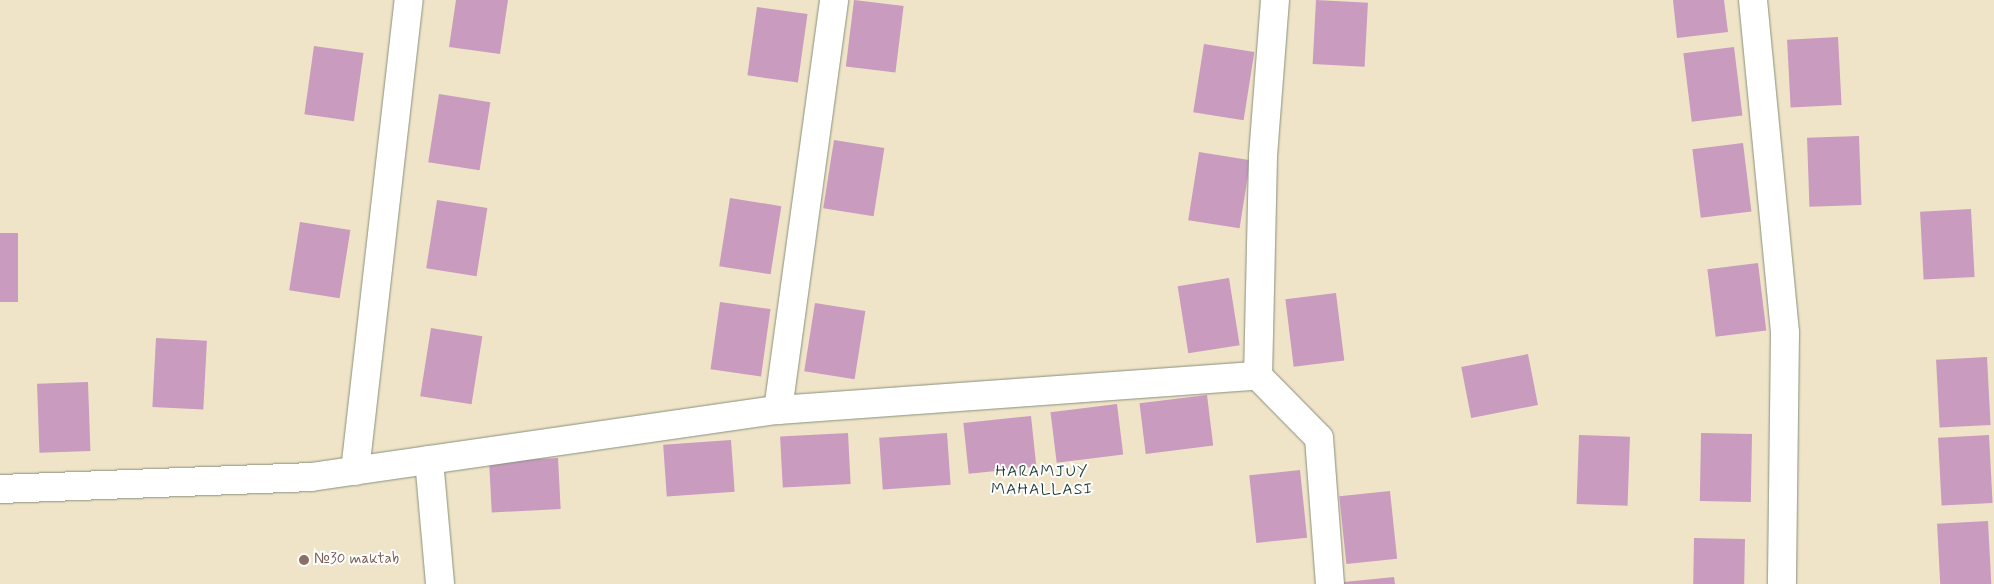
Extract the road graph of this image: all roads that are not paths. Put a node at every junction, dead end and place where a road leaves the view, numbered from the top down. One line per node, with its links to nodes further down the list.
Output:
1 (409, 0): 8 (street)
2 (834, 0): 6 (street)
3 (1275, 0): 5 (street)
4 (1753, 0): 12 (street)
5 (1258, 376): 6 (street); 11 (street)
6 (778, 410): 7 (street)
7 (429, 460): 8 (street); 10 (street)
8 (355, 471): 9 (street)
9 (0, 489)
10 (440, 584)
11 (1330, 584)
12 (1782, 584)

